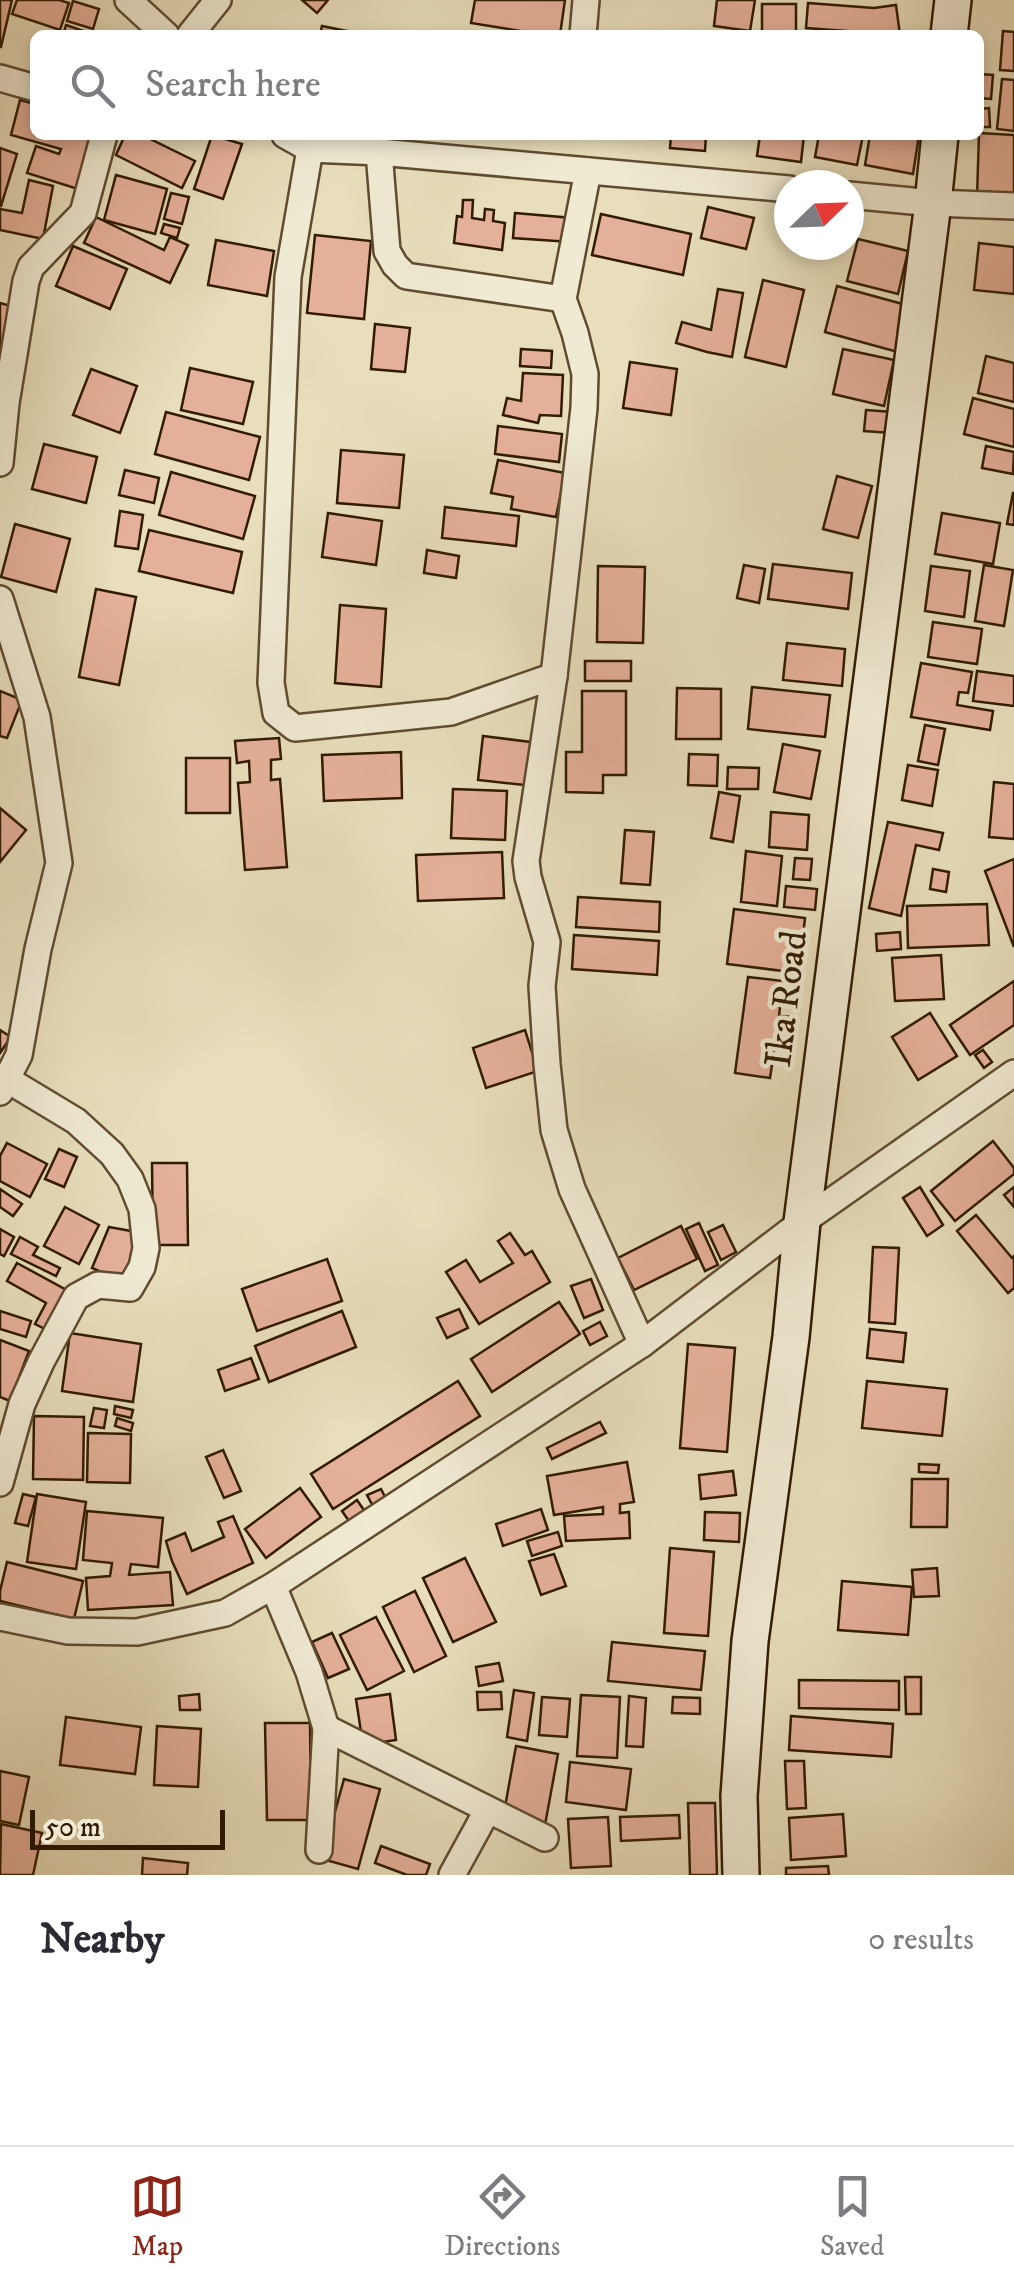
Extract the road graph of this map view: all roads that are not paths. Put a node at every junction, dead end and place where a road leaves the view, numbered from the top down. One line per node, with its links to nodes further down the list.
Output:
1 (128, 0): 5 (street)
2 (218, 0): 6 (street)
3 (586, 0): 7 (street)
4 (953, 0): 8 (street)
5 (161, 30)
6 (194, 30)
7 (583, 30)
8 (950, 30)
9 (0, 78): 10 (street)
10 (30, 87)
11 (103, 140): 22 (street)
12 (295, 140): 14 (street)
13 (940, 140): 19 (street, Ika Road)
14 (310, 148): 15 (street); 24 (street)
15 (379, 152): 16 (street); 21 (street)
16 (588, 171): 17 (street); 21 (street)
17 (774, 189)
18 (864, 196): 19 (street)
19 (934, 202): 20 (street); 27 (street, Ika Road)
20 (1014, 206)
21 (562, 299): 24 (street)
22 (0, 463)
23 (0, 599): 26 (street)
24 (554, 676): 28 (street)
25 (1014, 1073): 27 (street)
26 (4, 1086): 29 (street)
27 (802, 1222): 28 (street); 37 (street, Ika Road)
28 (642, 1344): 30 (street)
29 (0, 1483)
30 (274, 1586): 31 (street); 32 (street)
31 (0, 1616)
32 (326, 1728): 33 (street); 35 (street)
33 (487, 1811): 34 (street); 36 (street)
34 (545, 1838)
35 (319, 1850)
36 (452, 1875)
37 (741, 1875)

